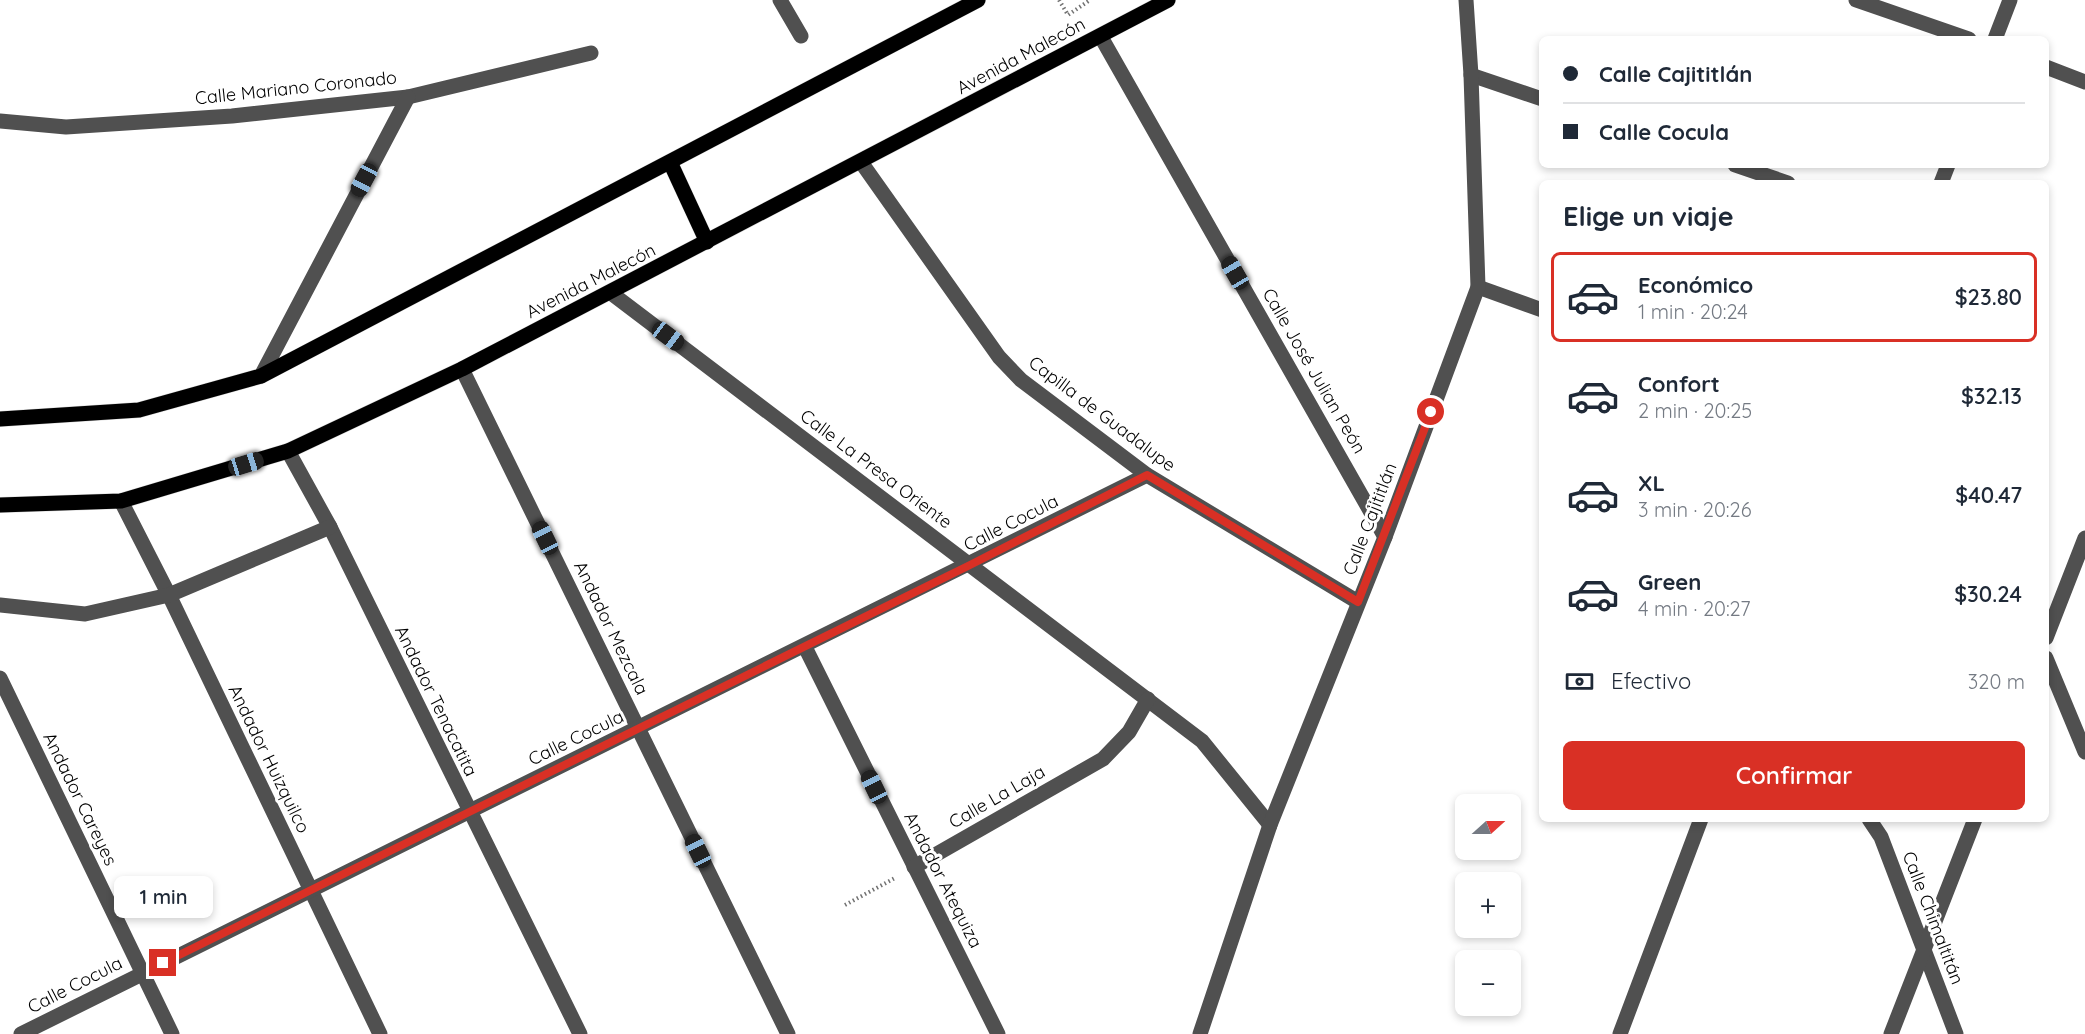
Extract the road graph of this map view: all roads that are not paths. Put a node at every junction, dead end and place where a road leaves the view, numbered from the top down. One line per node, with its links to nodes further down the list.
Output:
1 (780, 0): 7 (street)
2 (978, 0): 18 (main road)
3 (1168, 0): 10 (main road, Avenida Malecón)
4 (1466, 0): 13 (street, Calle Cajititlán)
5 (1856, 0): 8 (street)
6 (2010, 0): 9 (street)
7 (801, 36)
8 (1960, 36)
9 (1996, 36)
10 (1101, 37): 19 (main road, Avenida Malecón); 34 (street, Calle José Julian Peón)
11 (591, 53): 15 (street, Calle Mariano Coronado)
12 (2049, 68): 14 (street)
13 (1471, 75): 16 (street); 23 (street, Calle Cajititlán)
14 (2085, 82)
15 (408, 97): 17 (street, Calle Mariano Coronado); 27 (street)
16 (1539, 98)
17 (0, 121)
18 (670, 162): 22 (main road); 27 (main road)
19 (861, 162): 22 (main road, Avenida Malecón); 30 (street, Capilla de Guadalupe)
20 (1744, 168): 21 (street)
21 (1779, 180)
22 (707, 242): 24 (main road, Avenida Malecón)
23 (1478, 287): 25 (street); 34 (street, Calle Cajititlán)
24 (611, 293): 26 (main road, Avenida Malecón); 36 (street, Calle La Presa Oriente)
25 (1539, 309)
26 (462, 369): 29 (main road, Avenida Malecón); 45 (street, Andador Mezcala)
27 (261, 376): 28 (main road)
28 (0, 419)
29 (288, 451): 31 (main road, Avenida Malecón); 33 (street, Andador Tenacatita)
30 (1147, 475): 36 (street, Calle Cocula); 38 (street, Capilla de Guadalupe)
31 (121, 501): 32 (main road, Avenida Malecón); 37 (street, Andador Huizquilco)
32 (0, 505)
33 (330, 527): 37 (street); 47 (street, Andador Tenacatita)
34 (1385, 537): 38 (street, Calle Cajititlán)
35 (2085, 538): 40 (street)
36 (970, 565): 41 (street, Calle Cocula); 44 (street, Calle La Presa Oriente)
37 (169, 595): 39 (street); 53 (street, Andador Huizquilco)
38 (1358, 602): 51 (street, Calle Cajititlán)
39 (0, 605)
40 (2049, 630)
41 (805, 647): 45 (street, Calle Cocula); 52 (street, Andador Atequiza)
42 (2049, 665): 46 (street)
43 (0, 678): 55 (street, Andador Careyes)
44 (1148, 699): 51 (street, Calle La Presa Oriente); 52 (street, Calle La Laja)
45 (638, 729): 47 (street, Calle Cocula); 61 (street, Andador Mezcala)
46 (2085, 752)
47 (469, 812): 53 (street, Calle Cocula); 60 (street, Andador Tenacatita)
48 (1700, 822): 63 (street)
49 (1871, 822): 54 (street, Calle Chimaltitán)
50 (1974, 822): 54 (street)
51 (1270, 825): 56 (street, Calle Cajititlán)
52 (914, 867): 62 (street, Andador Atequiza)
53 (310, 890): 55 (street, Calle Cocula); 59 (street, Andador Huizquilco)
54 (1924, 951): 64 (street); 65 (street, Calle Chimaltitán)
55 (142, 973): 57 (street, Calle Cocula); 58 (street, Andador Careyes)
56 (1197, 1033)
57 (21, 1034)
58 (172, 1034)
59 (380, 1034)
60 (580, 1034)
61 (788, 1034)
62 (998, 1034)
63 (1620, 1034)
64 (1891, 1034)
65 (1956, 1034)

